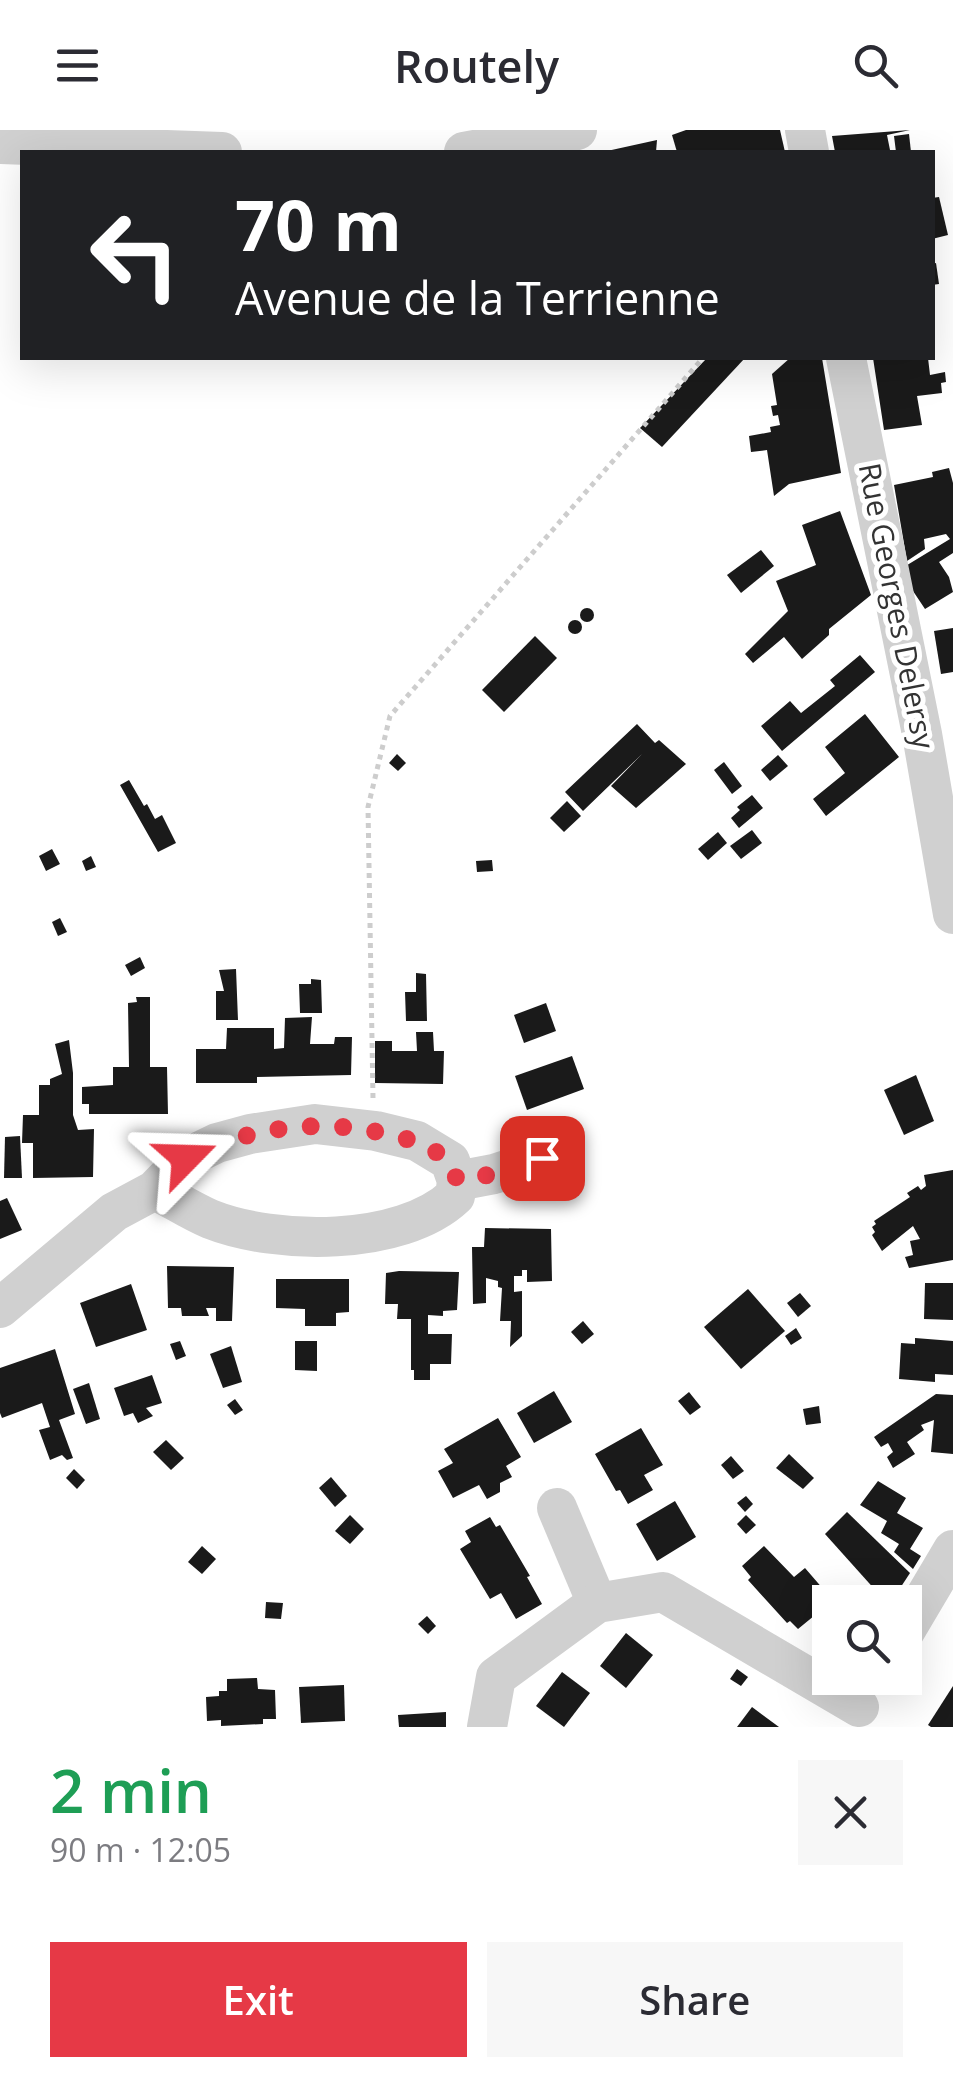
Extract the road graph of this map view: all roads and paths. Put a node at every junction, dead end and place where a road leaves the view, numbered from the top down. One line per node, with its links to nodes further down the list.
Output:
1 (577, 130): 4 (street)
2 (0, 144): 3 (street)
3 (166, 150)
4 (474, 150)
5 (701, 360): 8 (path)
6 (846, 360): 7 (street, Rue Georges Delersy)
7 (953, 914)
8 (376, 1130): 10 (street); 11 (street)
9 (542, 1158): 10 (street)
10 (457, 1180): 11 (street)
11 (155, 1190): 12 (street)
12 (0, 1308)
13 (557, 1508): 16 (street)
14 (953, 1550): 15 (street)
15 (922, 1602)
16 (597, 1603): 17 (street); 18 (street)
17 (861, 1704)
18 (488, 1727)

